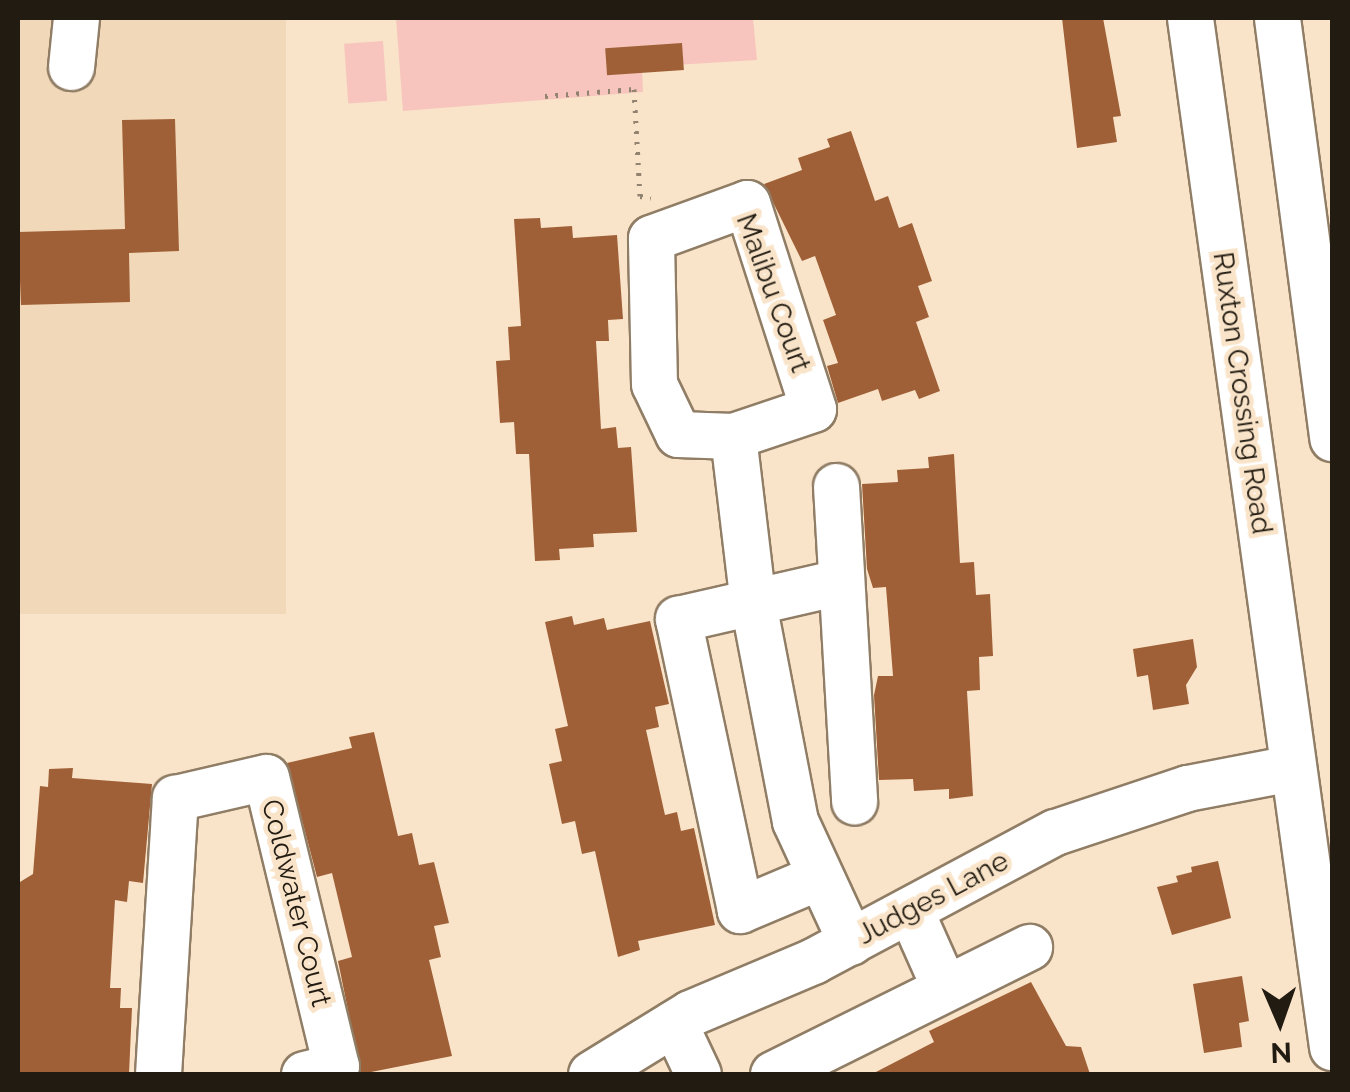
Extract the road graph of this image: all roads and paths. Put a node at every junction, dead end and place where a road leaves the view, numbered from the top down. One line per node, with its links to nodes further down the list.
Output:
1 (76, 18): 4 (street)
2 (1190, 18): 12 (street, Ruxton Crossing Road)
3 (1277, 18): 8 (street)
4 (71, 67)
5 (545, 96): 6 (path)
6 (640, 185)
7 (733, 436): 7 (street, Malibu Court); 11 (street)
8 (1332, 438)
9 (836, 486): 10 (street)
10 (840, 582): 11 (street); 13 (street)
11 (753, 603): 14 (street); 14 (street)
12 (1292, 768): 15 (street, Judges Lane); 20 (street, Ruxton Crossing Road)
13 (854, 801)
14 (818, 878): 16 (street)
15 (910, 910): 16 (street, Judges Lane); 18 (street)
16 (851, 942): 19 (street, Judges Lane)
17 (1029, 947): 18 (street)
18 (944, 984): 25 (street)
19 (674, 1023): 23 (street, Judges Lane); 24 (street)
20 (1332, 1047)
21 (158, 1074): 22 (street, Coldwater Court)
22 (304, 1074)
23 (592, 1074)
24 (698, 1074)
25 (773, 1074)

